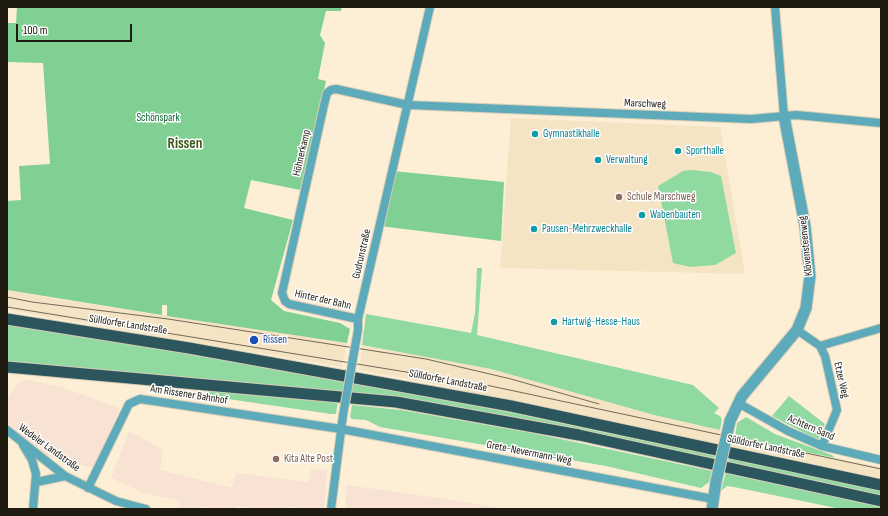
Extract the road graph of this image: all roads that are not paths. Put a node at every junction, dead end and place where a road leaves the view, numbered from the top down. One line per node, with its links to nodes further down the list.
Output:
1 (430, 7): 3 (street, Gudrunstraße)
2 (775, 7): 4 (street, Klövensteenweg)
3 (408, 105): 4 (street, Marschweg); 6 (street, Höhnerkamp); 8 (street, Gudrunstraße)
4 (784, 116): 5 (street, Marschweg); 10 (street, Klövensteenweg)
5 (879, 121)
6 (284, 300): 8 (street, Hinter der Bahn)
7 (7, 319): 21 (highway, Sülldorfer Landstraße)
8 (358, 319): 15 (street, Gudrunstraße, bridge)
9 (881, 328): 11 (street)
10 (796, 330): 11 (street); 13 (street, Klövensteenweg)
11 (820, 346): 17 (street, Etzer Weg)
12 (7, 367): 23 (highway)
13 (738, 403): 17 (street, Achtern Sand); 24 (street, Klövensteenweg, bridge)
14 (7, 430): 16 (street, Wedeler Landstraße)
15 (341, 430): 22 (street, Am Rissener Bahnhof); 24 (street, Grete-Nevermann-Weg); 27 (street, Gudrunstraße)
16 (23, 444): 19 (street, Wedeler Landstraße); 20 (street)
17 (822, 446): 18 (street, Achtern Sand)
18 (881, 460)
19 (65, 476): 20 (street); 22 (street, Wedeler Landstraße)
20 (37, 482): 25 (street)
21 (881, 485)
22 (88, 488): 26 (street, Wedeler Landstraße)
23 (881, 501)
24 (713, 504)
25 (33, 509)
26 (146, 509)
27 (331, 509)

